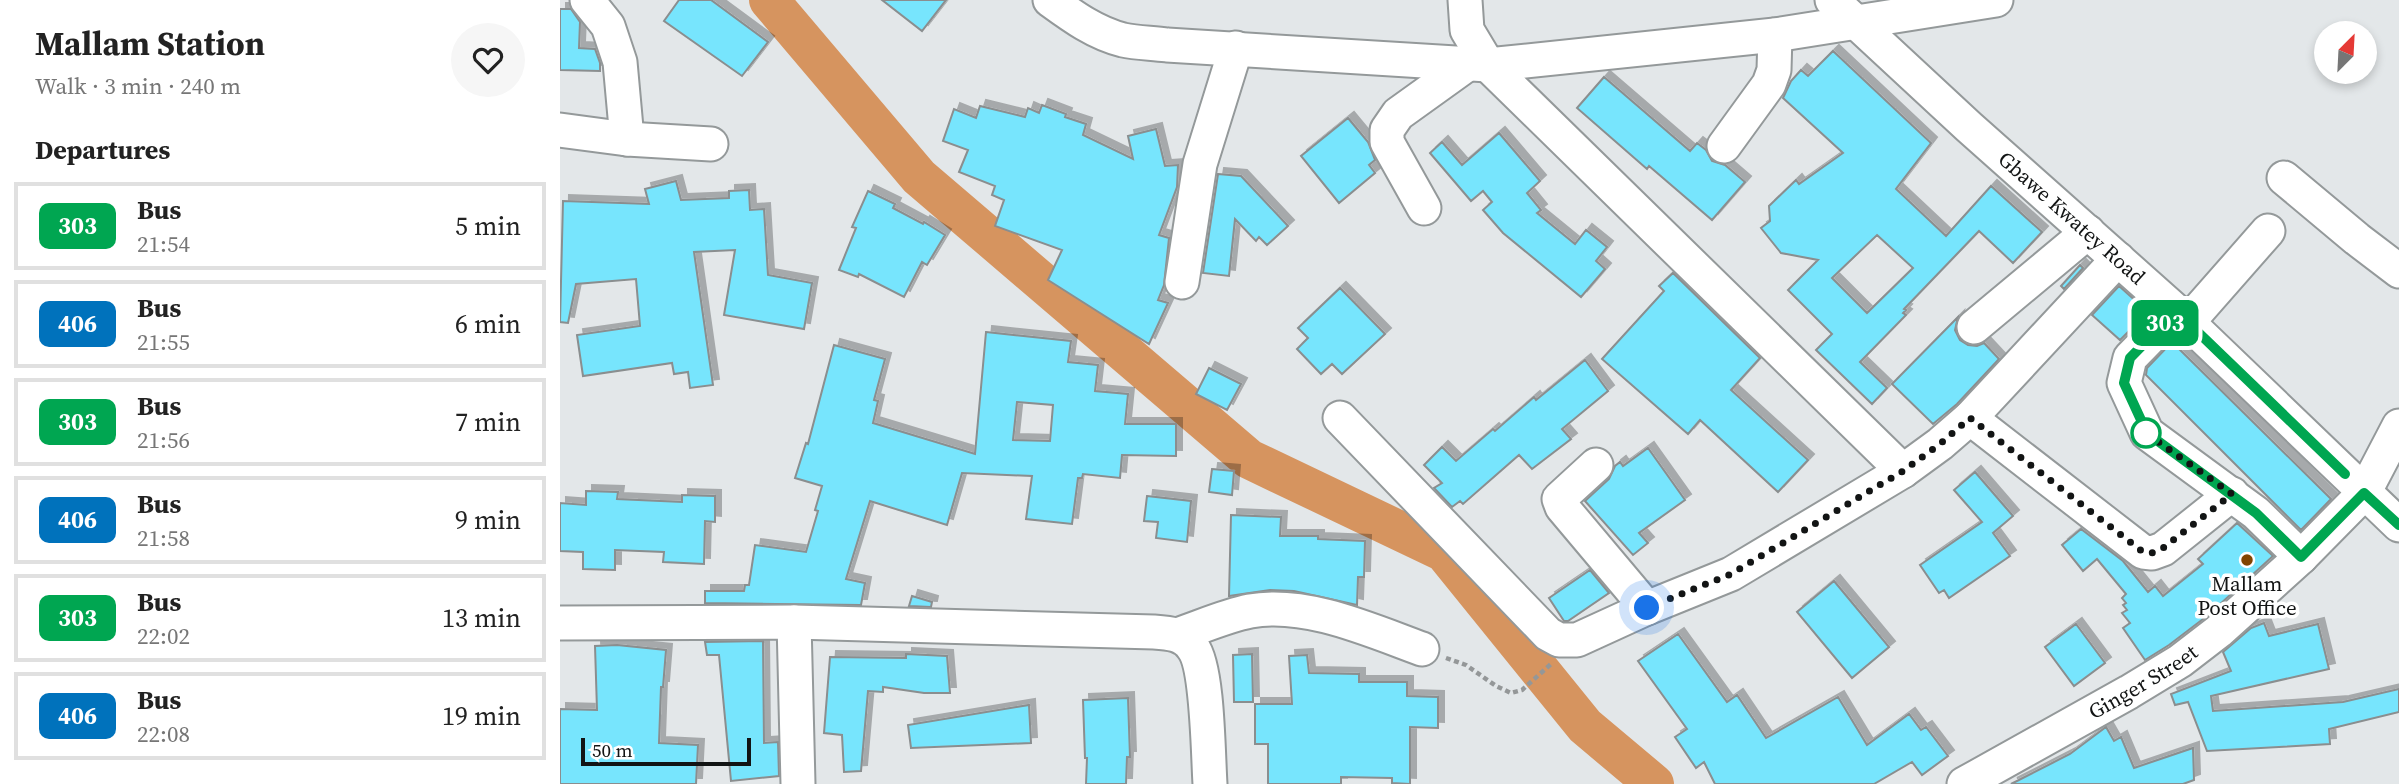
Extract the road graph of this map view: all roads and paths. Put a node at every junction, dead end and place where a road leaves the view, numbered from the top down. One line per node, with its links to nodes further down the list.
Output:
1 (587, 0): 10 (street)
2 (1050, 0): 7 (street)
3 (1465, 0): 8 (street)
4 (1996, 0): 5 (street)
5 (1842, 10): 6 (street); 16 (street, Gbawe Kwatey Road)
6 (1775, 35): 8 (street); 12 (street)
7 (1236, 48): 8 (street); 19 (street)
8 (1479, 64): 14 (street); 26 (street)
9 (560, 130): 10 (street)
10 (627, 139): 11 (street)
11 (711, 144)
12 (1724, 146)
13 (2284, 178): 18 (street)
14 (1424, 208)
15 (2268, 231): 20 (street)
16 (2088, 232): 17 (street, Gbawe Kwatey Road); 21 (street)
17 (2118, 259): 20 (street, Gbawe Kwatey Road); 23 (street)
18 (2399, 271)
19 (1182, 282)
20 (2182, 317): 27 (street, Gbawe Kwatey Road); 28 (street)
21 (1974, 327)
22 (1340, 418): 31 (street)
23 (1970, 418): 26 (street); 28 (street)
24 (2399, 426): 27 (street, Ginger Street)
25 (1596, 465): 31 (street)
26 (1903, 471): 31 (street)
27 (2364, 493): 29 (street, Gbawe Kwatey Road); 30 (street, Ginger Street)
28 (2232, 494): 30 (street)
29 (2399, 525)
30 (2301, 557): 39 (street, Ginger Street)
31 (1647, 608)
32 (794, 622): 33 (street); 34 (street); 37 (street)
33 (560, 623)
34 (1177, 635): 35 (street); 38 (street)
35 (1422, 649): 36 (path)
36 (1556, 660)
37 (798, 784)
38 (1210, 784)
39 (1964, 784)

